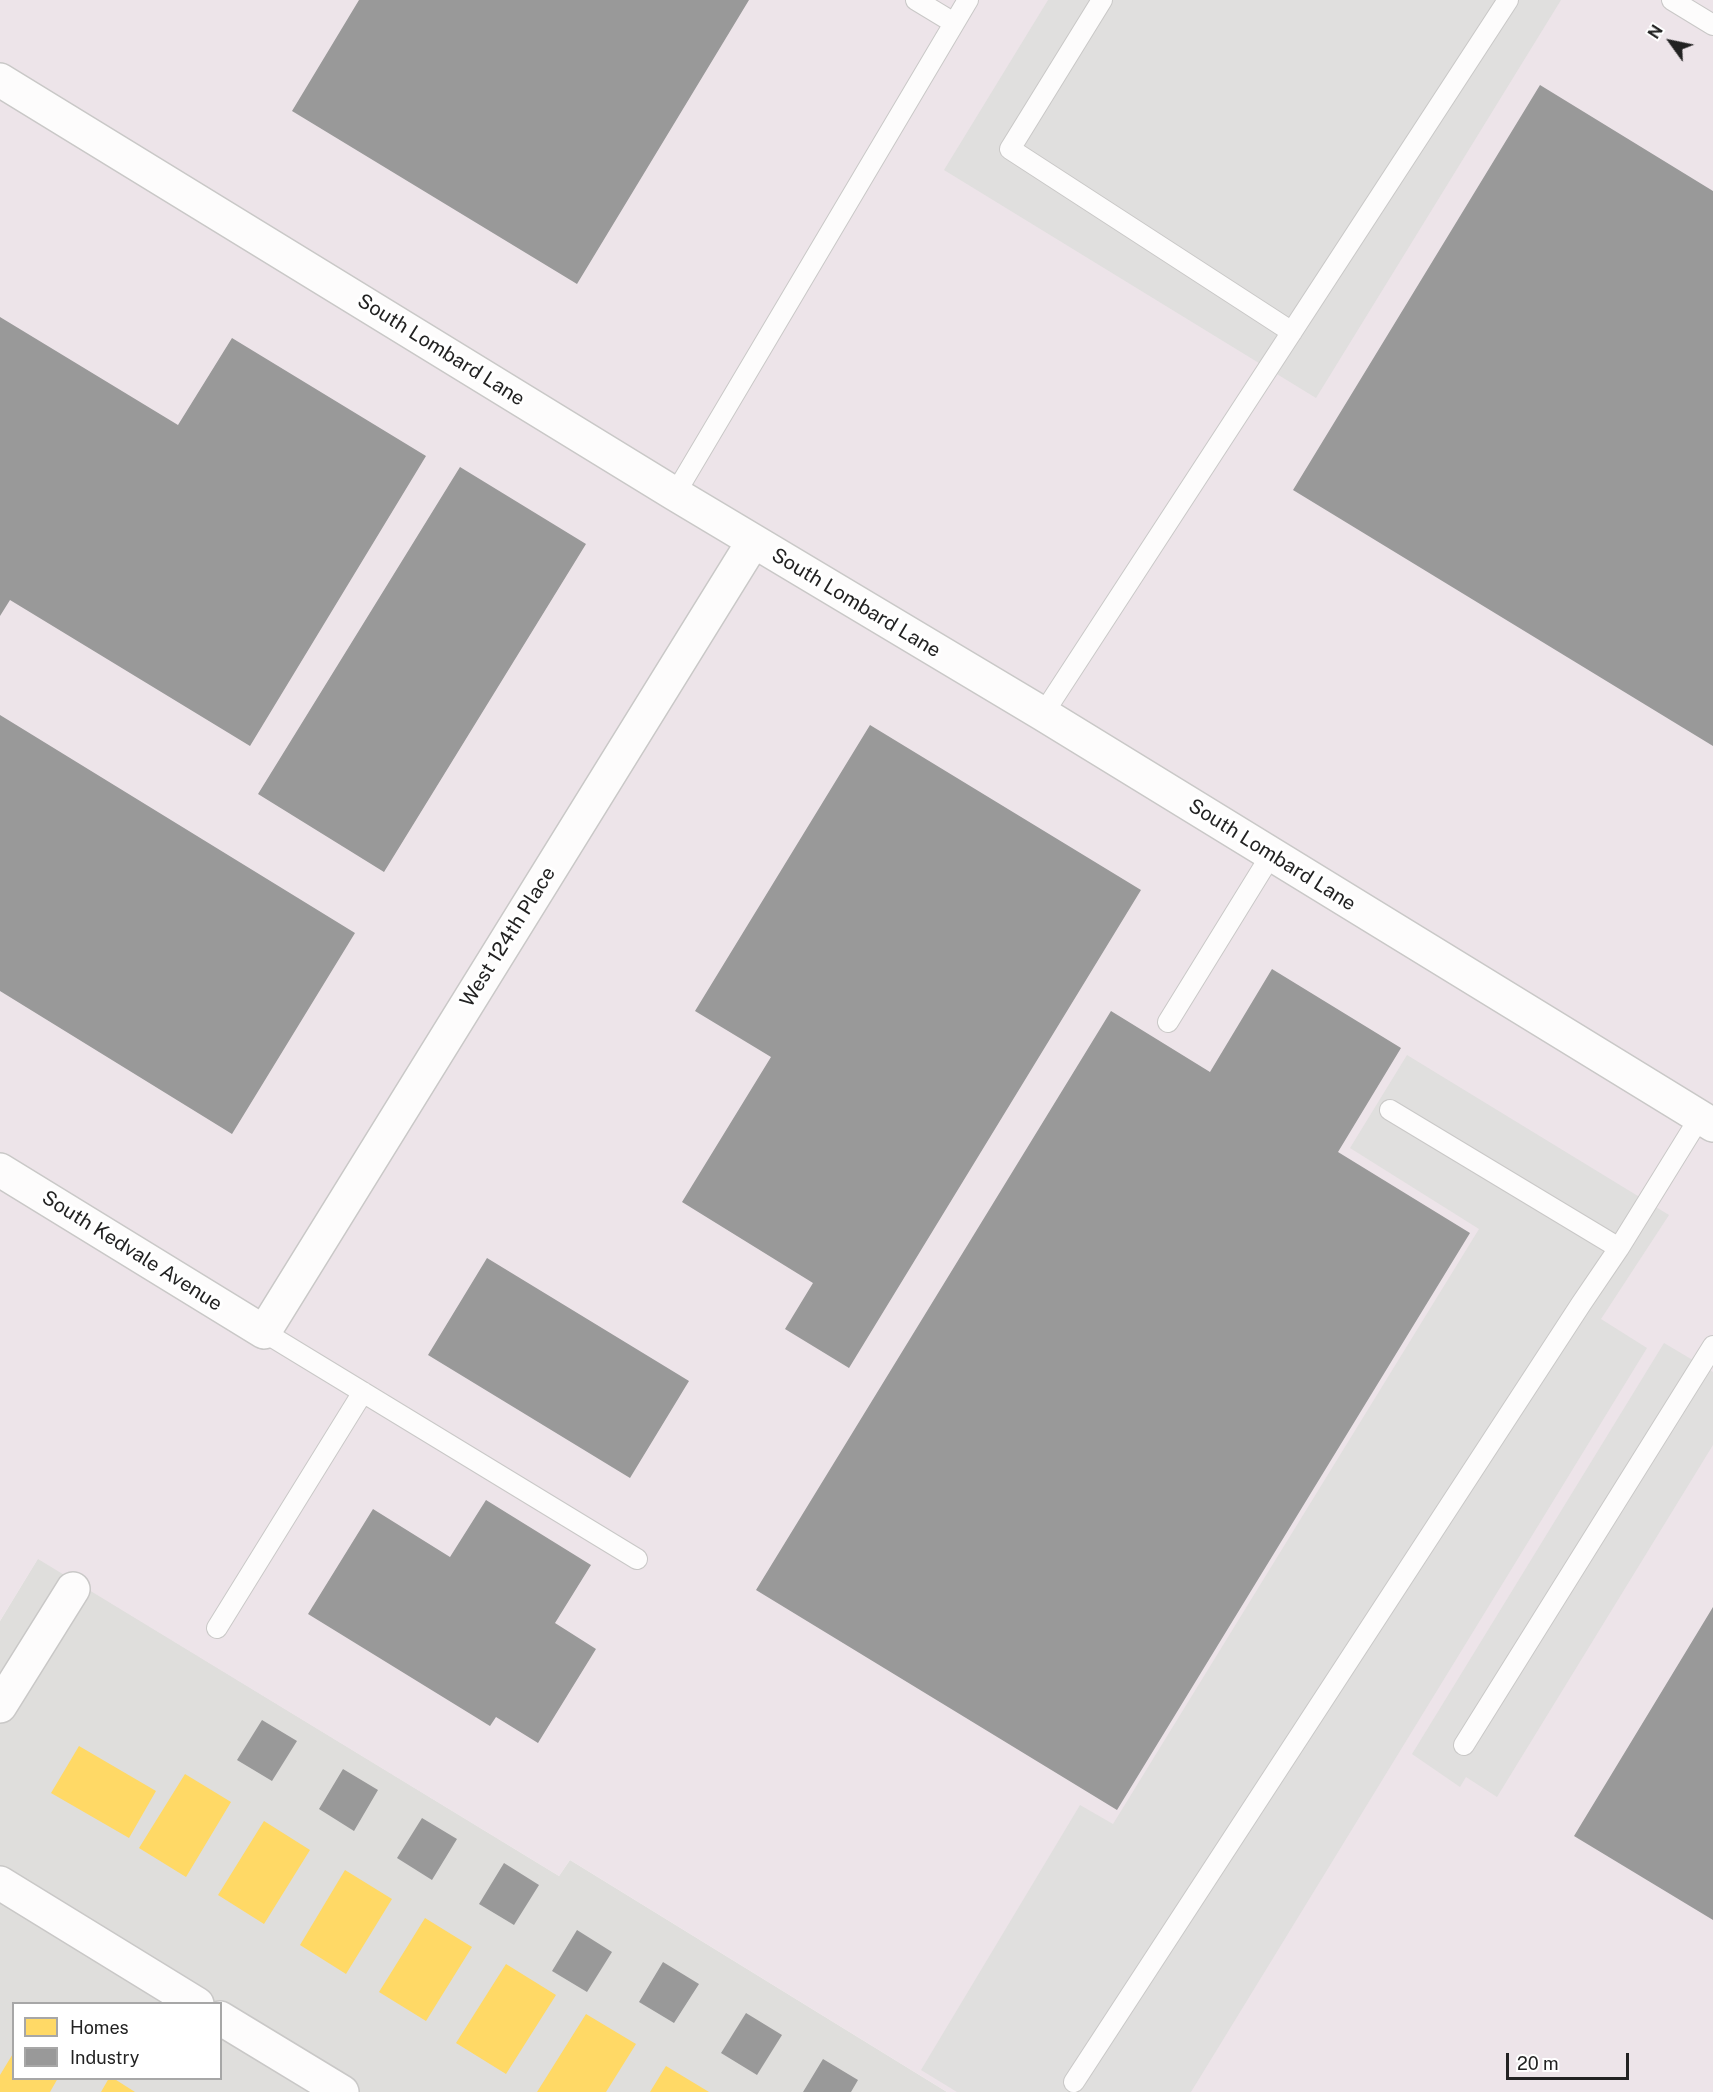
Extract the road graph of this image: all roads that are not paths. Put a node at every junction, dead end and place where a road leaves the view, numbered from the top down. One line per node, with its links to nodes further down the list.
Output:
1 (916, 0): 6 (lane)
2 (968, 0): 6 (lane)
3 (1102, 0): 9 (lane)
4 (1508, 0): 9 (lane)
5 (1672, 0): 7 (lane)
6 (954, 23): 10 (lane)
7 (1713, 25)
8 (0, 80): 10 (street, South Lombard Lane)
9 (1292, 332): 12 (lane)
10 (675, 494): 11 (street, South Lombard Lane)
11 (753, 542): 12 (street, South Lombard Lane); 19 (street, West 124th Place)
12 (1043, 714): 13 (street, South Lombard Lane)
13 (1271, 855): 14 (lane); 16 (street, South Lombard Lane)
14 (1168, 1023)
15 (1390, 1110): 18 (lane)
16 (1706, 1121): 18 (lane)
17 (0, 1170): 19 (street, South Kedvale Avenue)
18 (1620, 1248): 30 (lane)
19 (264, 1332): 21 (lane)
20 (1713, 1346): 26 (lane)
21 (363, 1392): 22 (lane); 24 (lane)
22 (637, 1558)
23 (73, 1589): 25 (street)
24 (217, 1629)
25 (0, 1706)
26 (1464, 1744)
27 (0, 1883): 28 (street)
28 (194, 2002)
29 (222, 2019): 31 (street)
30 (1074, 2082)
31 (342, 2092)

